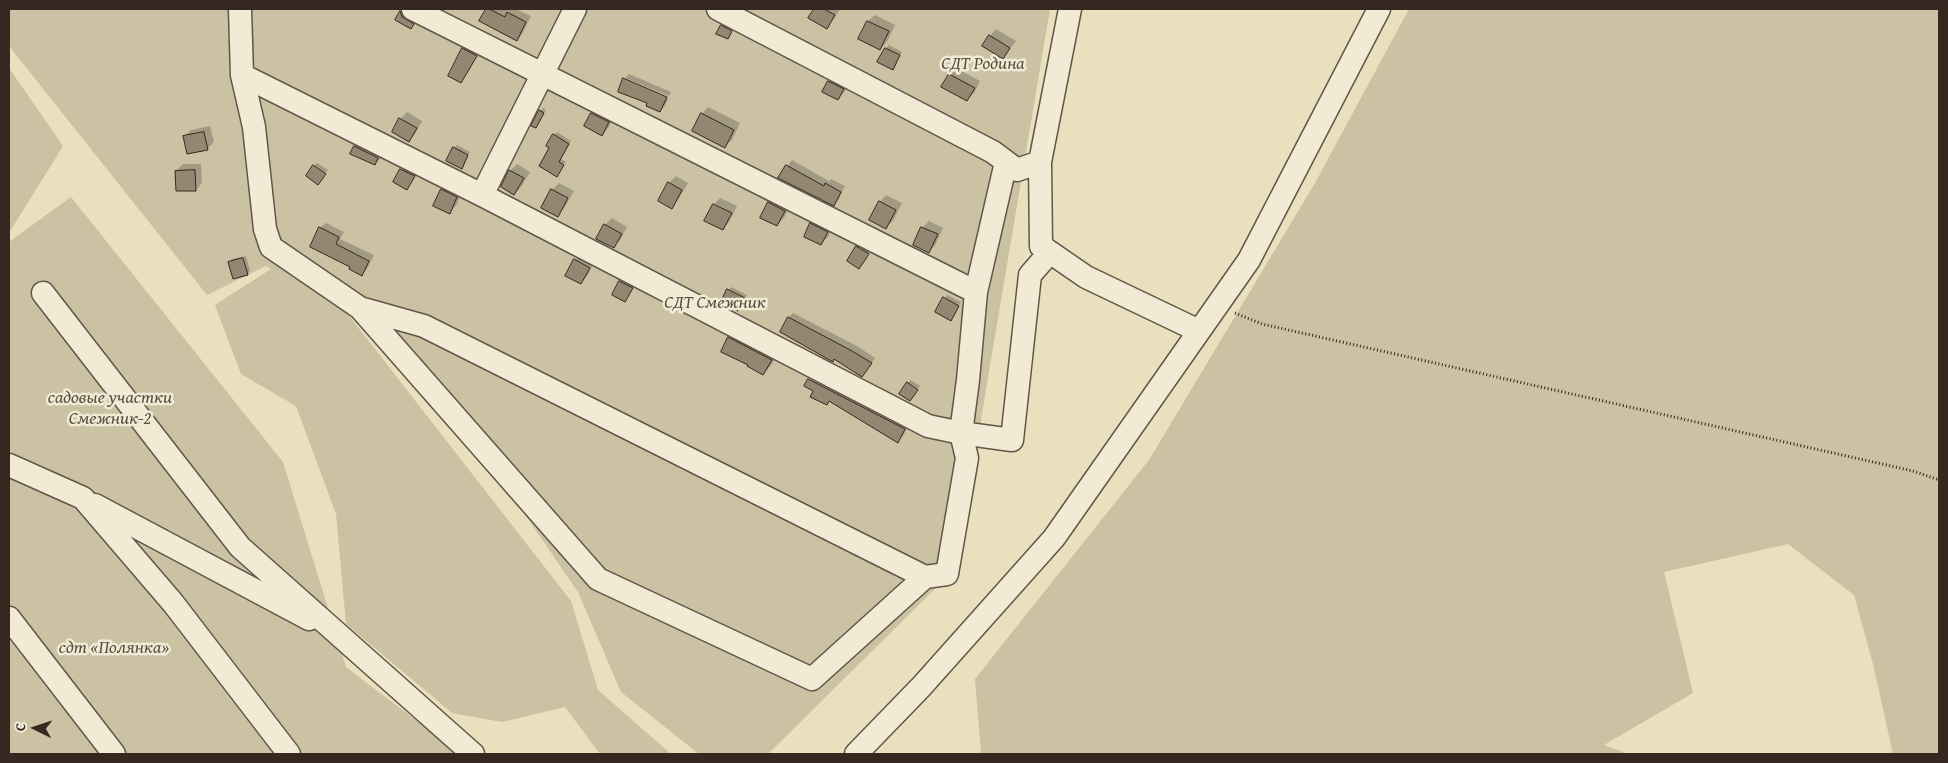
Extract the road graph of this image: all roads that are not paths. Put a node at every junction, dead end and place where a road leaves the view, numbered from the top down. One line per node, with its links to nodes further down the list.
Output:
1 (240, 9): 8 (street)
2 (413, 9): 7 (street)
3 (575, 9): 7 (street)
4 (718, 9): 9 (street)
5 (1070, 9): 10 (street)
6 (1378, 9): 16 (street)
7 (542, 74): 11 (street); 13 (street)
8 (242, 75): 11 (street); 15 (street)
9 (1006, 162): 10 (street); 13 (street)
10 (1040, 162): 12 (street)
11 (482, 195): 17 (street)
12 (1050, 252): 16 (street); 17 (street)
13 (976, 292): 17 (street)
14 (43, 293): 22 (street)
15 (360, 308): 20 (street); 20 (street)
16 (1199, 331): 26 (street)
17 (961, 433): 20 (street)
18 (9, 465): 19 (street)
19 (83, 498): 22 (street); 24 (street)
20 (925, 577)
21 (9, 618): 23 (street)
22 (340, 636): 25 (street)
23 (114, 754)
24 (290, 754)
25 (473, 754)
26 (856, 754)

